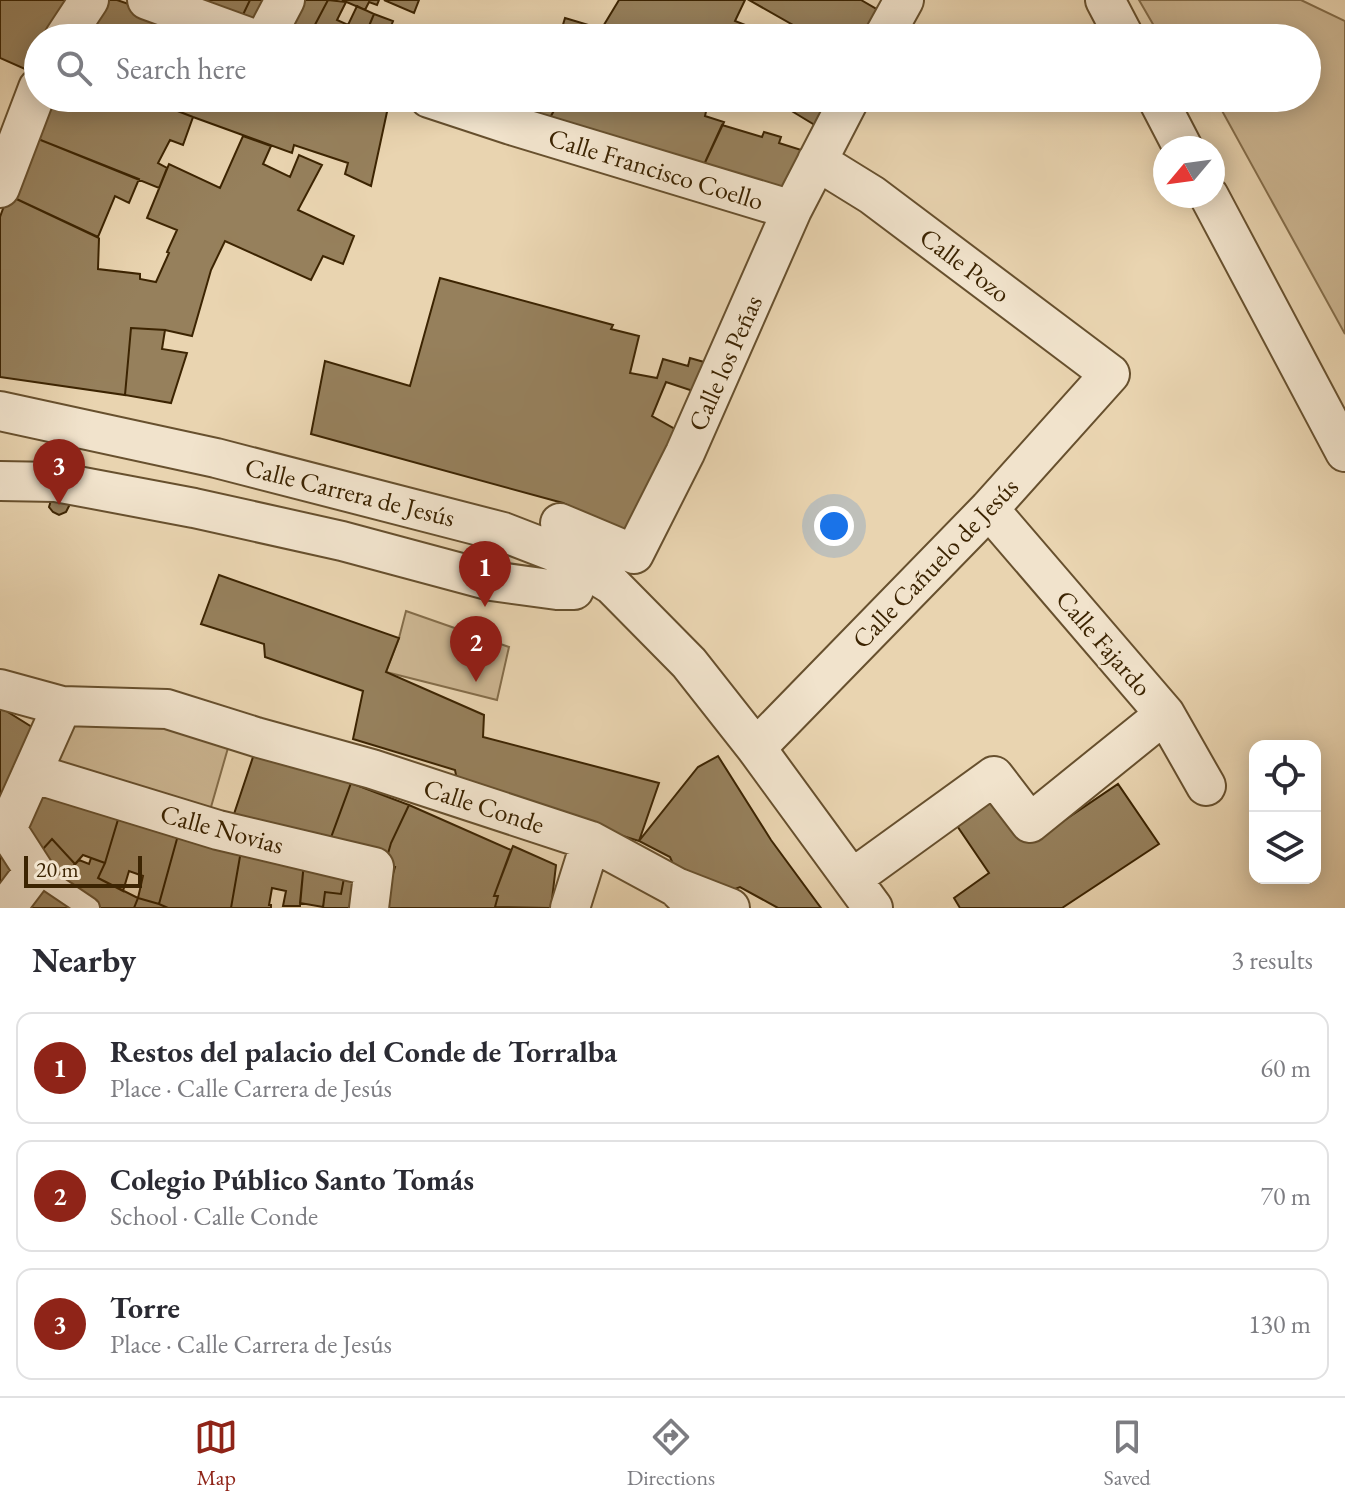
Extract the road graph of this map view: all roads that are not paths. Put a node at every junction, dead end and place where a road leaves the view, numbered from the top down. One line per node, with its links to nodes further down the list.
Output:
1 (89, 0): 6 (street)
2 (147, 0): 7 (street)
3 (285, 0): 8 (street)
4 (904, 0): 9 (street)
5 (1105, 0): 10 (street)
6 (73, 24)
7 (213, 24)
8 (272, 24)
9 (891, 24)
10 (1118, 24)
11 (29, 112): 17 (street)
12 (471, 112): 19 (street, Calle Francisco Coello)
13 (843, 112): 16 (street, Calle los Peñas)
14 (1164, 112): 15 (street)
15 (1177, 136)
16 (817, 161): 19 (street, Calle los Peñas); 20 (street, Calle Pozo)
17 (0, 188)
18 (1215, 208): 22 (street)
19 (792, 210): 25 (street, Calle los Peñas)
20 (1110, 374): 24 (street, Calle Cañuelo de Jesús)
21 (0, 411): 30 (street, Calle Carrera de Jesús)
22 (1345, 452)
23 (0, 481): 26 (street)
24 (989, 509): 29 (street, Calle Fajardo); 30 (street, Calle Cañuelo de Jesús)
25 (560, 523)
26 (574, 590)
27 (0, 689): 28 (street, Calle Conde)
28 (62, 706): 31 (street); 33 (street, Calle Conde)
29 (1165, 714): 32 (street, Calle Fajardo); 35 (street)
30 (756, 748): 35 (street, Calle Carrera de Jesús)
31 (32, 773): 34 (street); 39 (street, Calle Novias)
32 (1206, 786)
33 (591, 841): 36 (street, Calle Conde); 40 (street)
34 (34, 871): 37 (street); 38 (lane)
35 (863, 893)
36 (687, 898): 41 (street, Calle Conde)
37 (6, 908)
38 (89, 908)
39 (369, 908)
40 (570, 908)
41 (730, 908)

